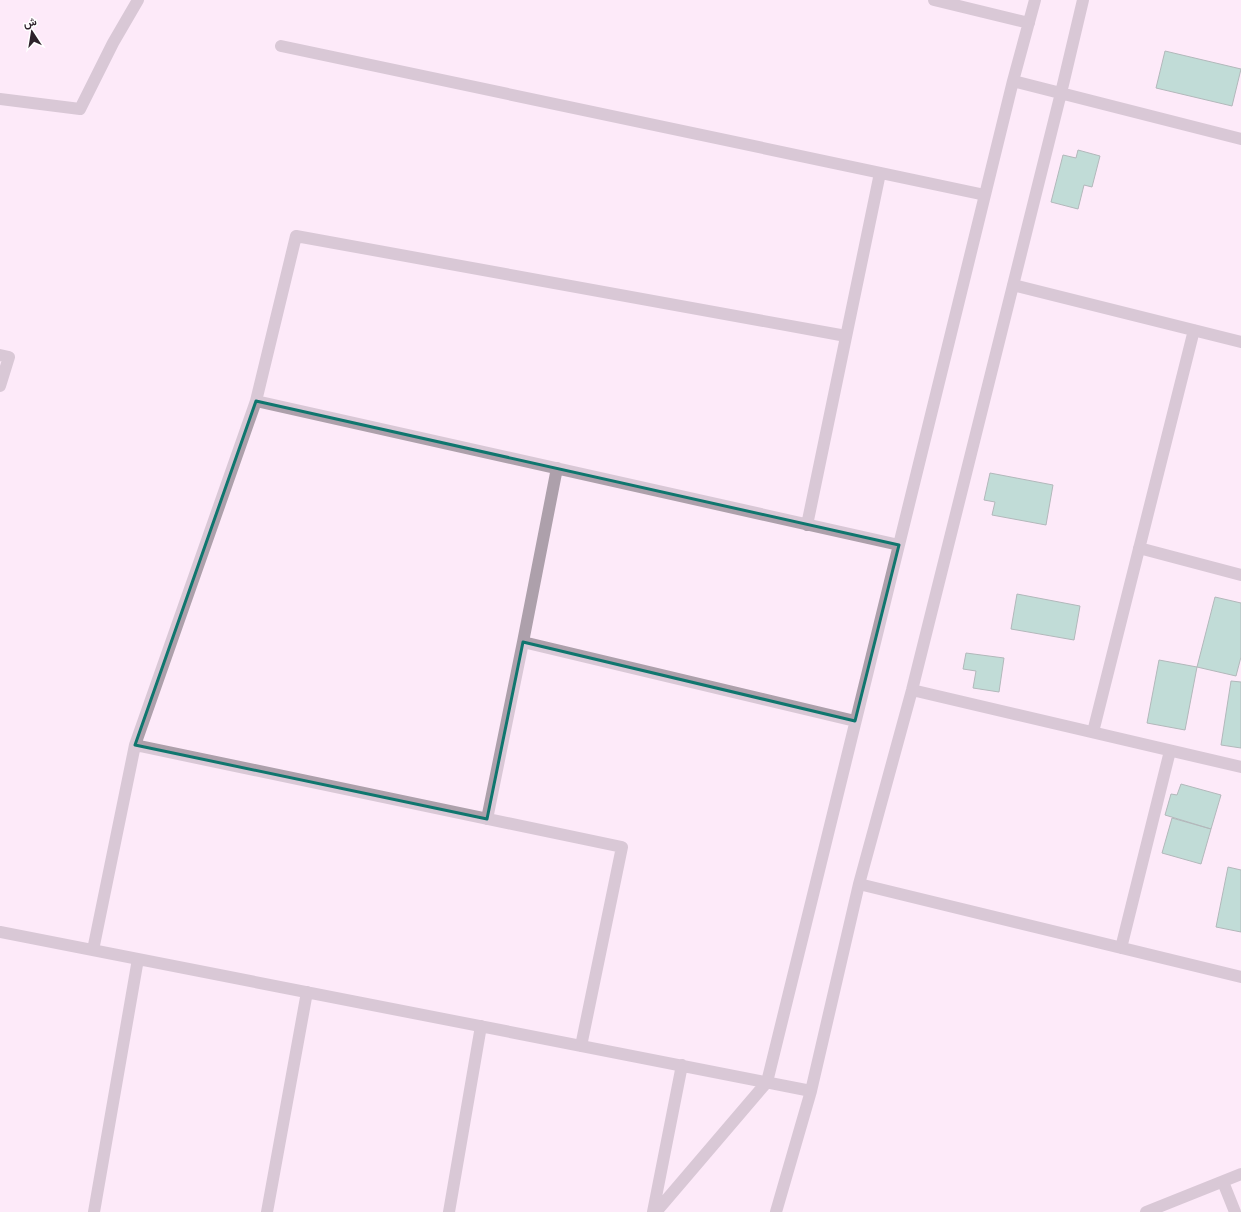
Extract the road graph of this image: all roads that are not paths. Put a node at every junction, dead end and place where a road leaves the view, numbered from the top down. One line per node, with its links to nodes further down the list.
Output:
1 (138, 0): 9 (street)
2 (934, 0): 5 (street)
3 (1035, 0): 5 (street)
4 (1083, 0): 8 (street)
5 (1029, 23): 7 (street)
6 (281, 46): 11 (street)
7 (1014, 82): 8 (street); 12 (street)
8 (1061, 93): 10 (street); 13 (street)
9 (0, 99)
10 (1241, 139)
11 (880, 173): 12 (street); 15 (street)
12 (985, 196): 22 (street)
13 (1013, 285): 14 (street); 26 (street)
14 (1194, 330): 16 (street); 23 (street)
15 (846, 336): 19 (street); 21 (street)
16 (1241, 342)
17 (0, 355): 18 (street)
18 (0, 386)
19 (256, 401): 20 (street); 29 (street)
20 (557, 468): 21 (street); 25 (street)
21 (807, 525): 22 (street)
22 (899, 545): 27 (street)
23 (1139, 548): 24 (street); 28 (street)
24 (1241, 575)
25 (523, 642): 27 (street); 32 (street)
26 (912, 690): 28 (street); 33 (street)
27 (855, 721): 43 (street)
28 (1093, 732): 30 (street)
29 (135, 745): 32 (street); 36 (street)
30 (1170, 751): 31 (street); 35 (street)
31 (1241, 767)
32 (487, 819): 41 (street)
33 (859, 884): 35 (street); 44 (street)
34 (0, 932): 36 (street)
35 (1121, 948): 38 (street)
36 (93, 950): 37 (street)
37 (138, 960): 39 (street); 47 (street)
38 (1241, 977)
39 (307, 992): 40 (street); 48 (street)
40 (482, 1026): 41 (street); 49 (street)
41 (581, 1046): 42 (street)
42 (682, 1066): 43 (street); 50 (street)
43 (767, 1082): 44 (street); 51 (street)
44 (811, 1091): 52 (street)
45 (1241, 1174): 46 (street)
46 (1223, 1182): 53 (street); 54 (street)
47 (94, 1212)
48 (267, 1212)
49 (448, 1212)
50 (653, 1212)
51 (656, 1212)
52 (776, 1212)
53 (1146, 1212)
54 (1235, 1212)

